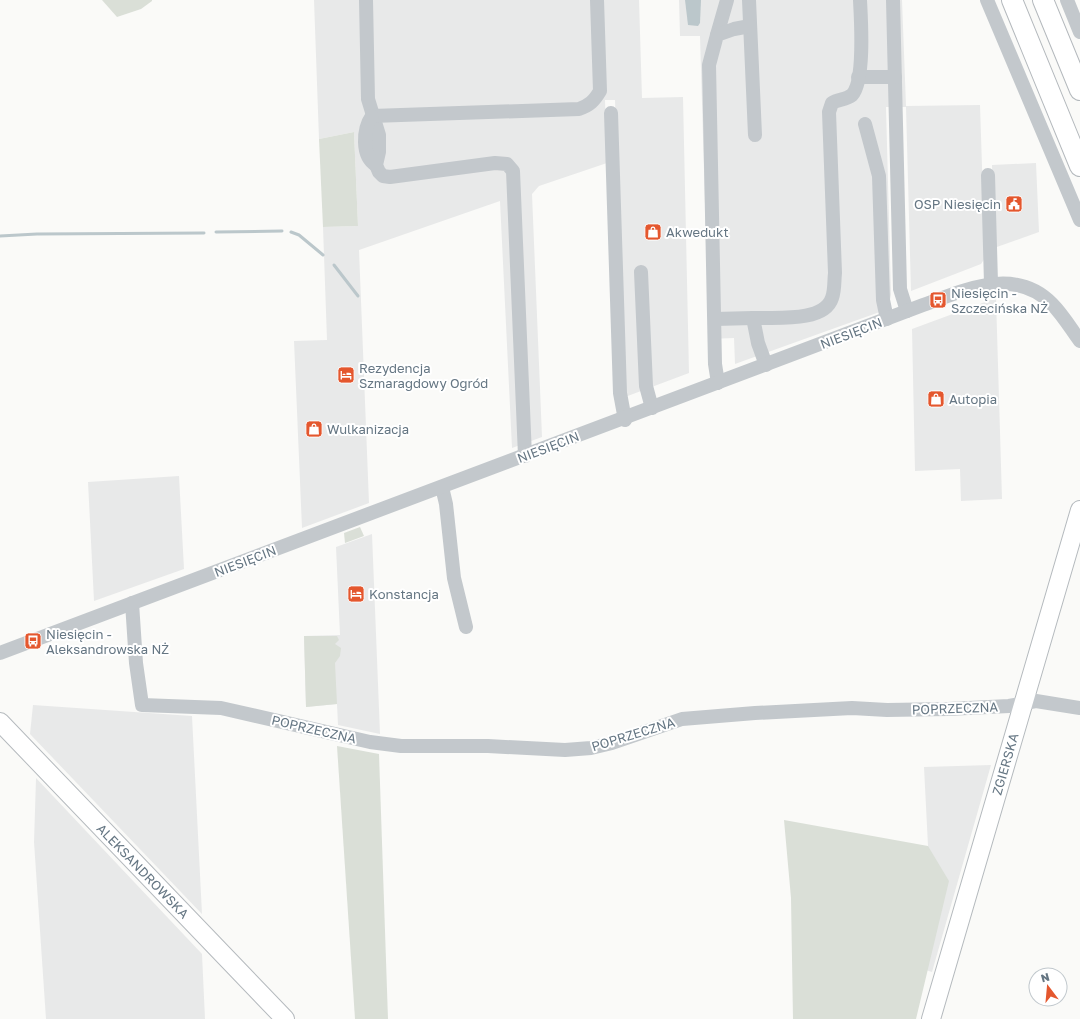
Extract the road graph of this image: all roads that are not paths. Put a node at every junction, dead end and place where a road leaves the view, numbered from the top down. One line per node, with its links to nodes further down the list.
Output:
1 (366, 0): 18 (street)
2 (597, 0): 18 (street)
3 (727, 0): 13 (street)
4 (749, 0): 11 (street)
5 (860, 0): 14 (street)
6 (893, 0): 15 (street)
7 (987, 0): 23 (street)
8 (1012, 0): 21 (highway)
9 (1043, 0): 16 (highway)
10 (1067, 0): 12 (street)
11 (750, 26): 13 (street); 20 (street)
12 (1080, 32)
13 (717, 35): 28 (street)
14 (858, 77): 15 (street); 27 (street)
15 (895, 77): 26 (street)
16 (1080, 90)
17 (611, 113): 34 (street)
18 (372, 116): 35 (street)
19 (865, 124): 29 (street)
20 (755, 135)
21 (1080, 166)
22 (988, 175): 25 (street)
23 (1080, 220)
24 (641, 272): 33 (street)
25 (991, 283): 26 (street, NIESIĘCIN); 30 (street, NIESIĘCIN)
26 (908, 311): 29 (street, NIESIĘCIN)
27 (753, 318): 28 (street); 31 (street)
28 (715, 319): 32 (street)
29 (888, 319): 31 (street, NIESIĘCIN)
30 (1080, 341)
31 (766, 365): 32 (street, NIESIĘCIN)
32 (718, 383): 33 (street, NIESIĘCIN)
33 (652, 408): 34 (street, NIESIĘCIN)
34 (625, 419): 35 (street, NIESIĘCIN)
35 (525, 456): 36 (street, NIESIĘCIN)
36 (442, 487): 38 (street, NIESIĘCIN); 39 (street)
37 (1080, 510): 41 (main road, ZGIERSKA)
38 (132, 603): 40 (street, NIESIĘCIN); 41 (street, POPRZECZNA)
39 (466, 627)
40 (0, 653)
41 (1023, 703): 42 (street, POPRZECZNA); 45 (main road, ZGIERSKA)
42 (1080, 708)
43 (0, 722): 44 (main road, ALEKSANDROWSKA)
44 (285, 1019)
45 (931, 1019)

